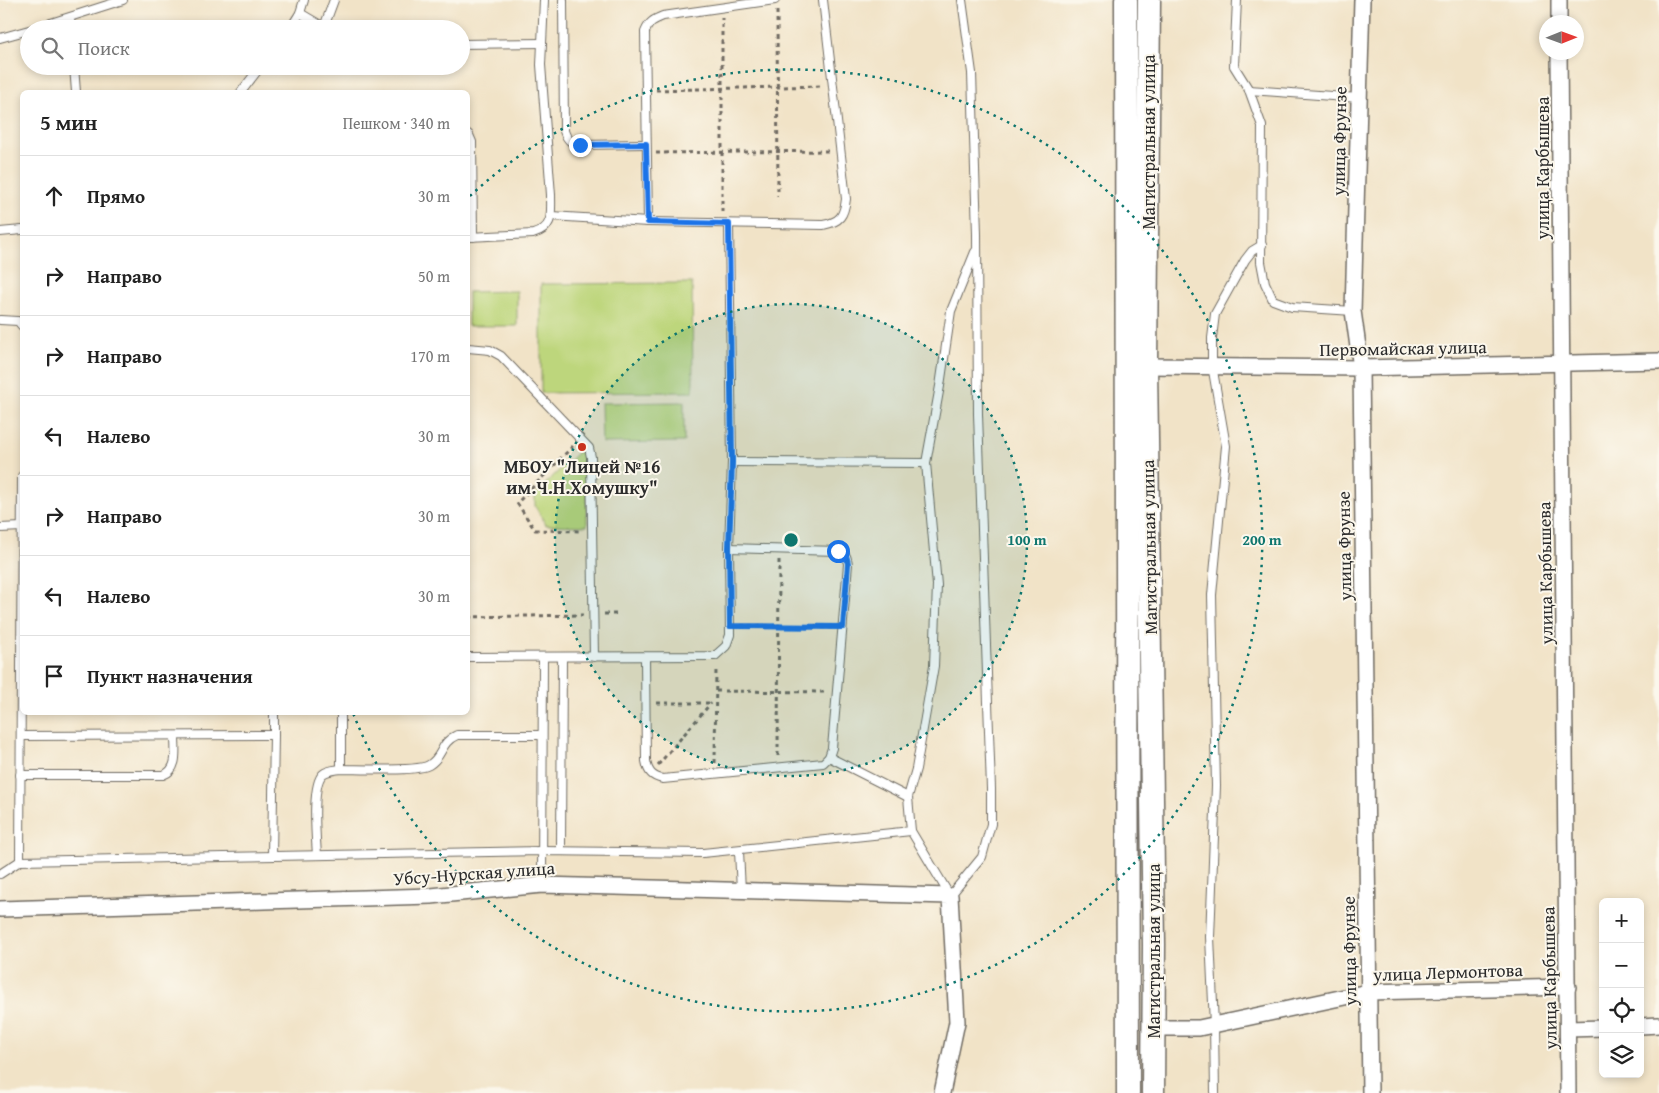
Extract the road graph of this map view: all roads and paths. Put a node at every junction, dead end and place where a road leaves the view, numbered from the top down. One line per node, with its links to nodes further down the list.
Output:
1 (123, 0): 18 (lane)
2 (304, 0): 16 (lane)
3 (334, 0): 22 (lane)
4 (544, 0): 25 (lane)
5 (563, 0): 39 (lane)
6 (775, 0): 14 (lane)
7 (823, 0): 30 (lane)
8 (962, 0): 52 (lane)
9 (1126, 0): 122 (main road, Магистральная улица)
10 (1149, 0): 60 (main road, Магистральная улица)
11 (1237, 0): 36 (lane)
12 (1362, 0): 37 (street, улица Фрунзе)
13 (1559, 0): 17 (street)
14 (722, 8): 32 (path); 35 (lane)
15 (777, 10): 31 (path)
16 (300, 13): 20 (lane); 21 (lane)
17 (1559, 15)
18 (70, 18): 19 (lane)
19 (63, 20)
20 (296, 20)
21 (312, 20)
22 (328, 20)
23 (20, 32): 24 (lane)
24 (0, 38)
25 (542, 43): 26 (lane); 45 (lane)
26 (470, 44)
27 (1560, 60): 58 (street, улица Карбышева)
28 (75, 75): 33 (lane)
29 (254, 75): 34 (lane)
30 (833, 86): 31 (path); 40 (lane)
31 (777, 87): 32 (path); 42 (path)
32 (722, 89): 35 (path); 41 (path)
33 (76, 90)
34 (243, 90)
35 (646, 90): 39 (lane)
36 (1249, 90): 37 (lane); 51 (lane)
37 (1359, 98): 53 (street, улица Фрунзе)
38 (470, 137): 50 (lane)
39 (646, 144): 43 (lane)
40 (840, 151): 42 (path); 47 (lane)
41 (722, 152): 42 (path); 43 (path); 47 (path)
42 (778, 152): 44 (path)
43 (646, 153): 46 (lane)
44 (778, 196)
45 (551, 216): 46 (lane); 50 (lane)
46 (648, 222): 47 (lane)
47 (725, 224): 63 (lane)
48 (20, 230): 49 (lane)
49 (0, 232)
50 (470, 237)
51 (1262, 245): 53 (lane); 59 (lane)
52 (977, 247): 64 (lane); 111 (lane)
53 (1353, 311): 61 (street, улица Фрунзе)
54 (0, 320): 55 (lane)
55 (20, 324)
56 (470, 348): 62 (lane)
57 (1659, 361): 58 (street, Первомайская улица)
58 (1562, 364): 61 (street, Первомайская улица); 113 (street, улица Карбышева)
59 (1212, 365): 60 (street, Первомайская улица); 61 (street, Первомайская улица); 115 (lane)
60 (1146, 366): 118 (main road, Магистральная улица)
61 (1361, 368): 114 (street, улица Фрунзе)
62 (581, 438): 67 (lane); 67 (path)
63 (732, 462): 64 (lane); 68 (lane)
64 (926, 463): 100 (lane)
65 (20, 527): 66 (lane)
66 (0, 528)
67 (592, 531): 70 (lane)
68 (729, 548): 69 (lane); 73 (lane)
69 (779, 550): 74 (path); 75 (lane)
70 (594, 614): 71 (path); 72 (path); 80 (lane)
71 (619, 614)
72 (470, 616)
73 (730, 626): 74 (path); 76 (lane)
74 (779, 627): 75 (path); 83 (path)
75 (843, 627): 84 (lane)
76 (716, 654): 81 (lane); 82 (path)
77 (470, 657): 78 (lane)
78 (543, 657): 79 (lane); 90 (lane)
79 (562, 657): 80 (lane); 104 (lane)
80 (594, 657): 81 (lane)
81 (645, 657): 85 (lane)
82 (716, 691): 83 (path); 86 (path)
83 (778, 692): 84 (path); 95 (path)
84 (837, 692): 94 (lane)
85 (646, 703): 86 (path); 97 (lane)
86 (714, 703): 97 (path); 98 (path)
87 (21, 715): 92 (lane)
88 (274, 715): 91 (lane)
89 (341, 715): 96 (lane)
90 (542, 734): 96 (lane); 103 (lane)
91 (274, 735): 93 (lane); 106 (lane)
92 (21, 736): 93 (lane); 99 (lane)
93 (175, 736): 99 (lane)
94 (829, 757): 95 (lane); 100 (lane)
95 (777, 768): 98 (lane)
96 (341, 770): 105 (lane)
97 (651, 774): 98 (lane)
98 (715, 774)
99 (20, 775): 107 (lane)
100 (908, 797): 101 (lane)
101 (911, 831): 102 (lane); 111 (lane)
102 (739, 850): 104 (lane); 110 (lane)
103 (541, 851): 104 (lane); 105 (lane); 109 (lane)
104 (561, 851)
105 (317, 855): 106 (lane)
106 (272, 856): 107 (lane)
107 (20, 861): 108 (lane)
108 (0, 874)
109 (542, 885): 110 (street, Убсу-Нурская улица); 112 (street, Убсу-Нурская улица)
110 (741, 890): 111 (street, Убсу-Нурская улица)
111 (950, 896): 121 (street)
112 (0, 909)
113 (1568, 987): 114 (street, улица Лермонтова); 120 (street, улица Карбышева)
114 (1368, 992): 115 (street, улица Лермонтова); 125 (street, улица Фрунзе)
115 (1214, 1025): 118 (street, улица Лермонтова); 124 (lane)
116 (1659, 1025): 117 (street)
117 (1644, 1026)
118 (1153, 1028): 123 (main road, Магистральная улица)
119 (1599, 1028): 120 (street)
120 (1568, 1029): 126 (street, улица Карбышева)
121 (942, 1093)
122 (1128, 1093)
123 (1153, 1093)
124 (1215, 1093)
125 (1370, 1093)
126 (1568, 1093)

